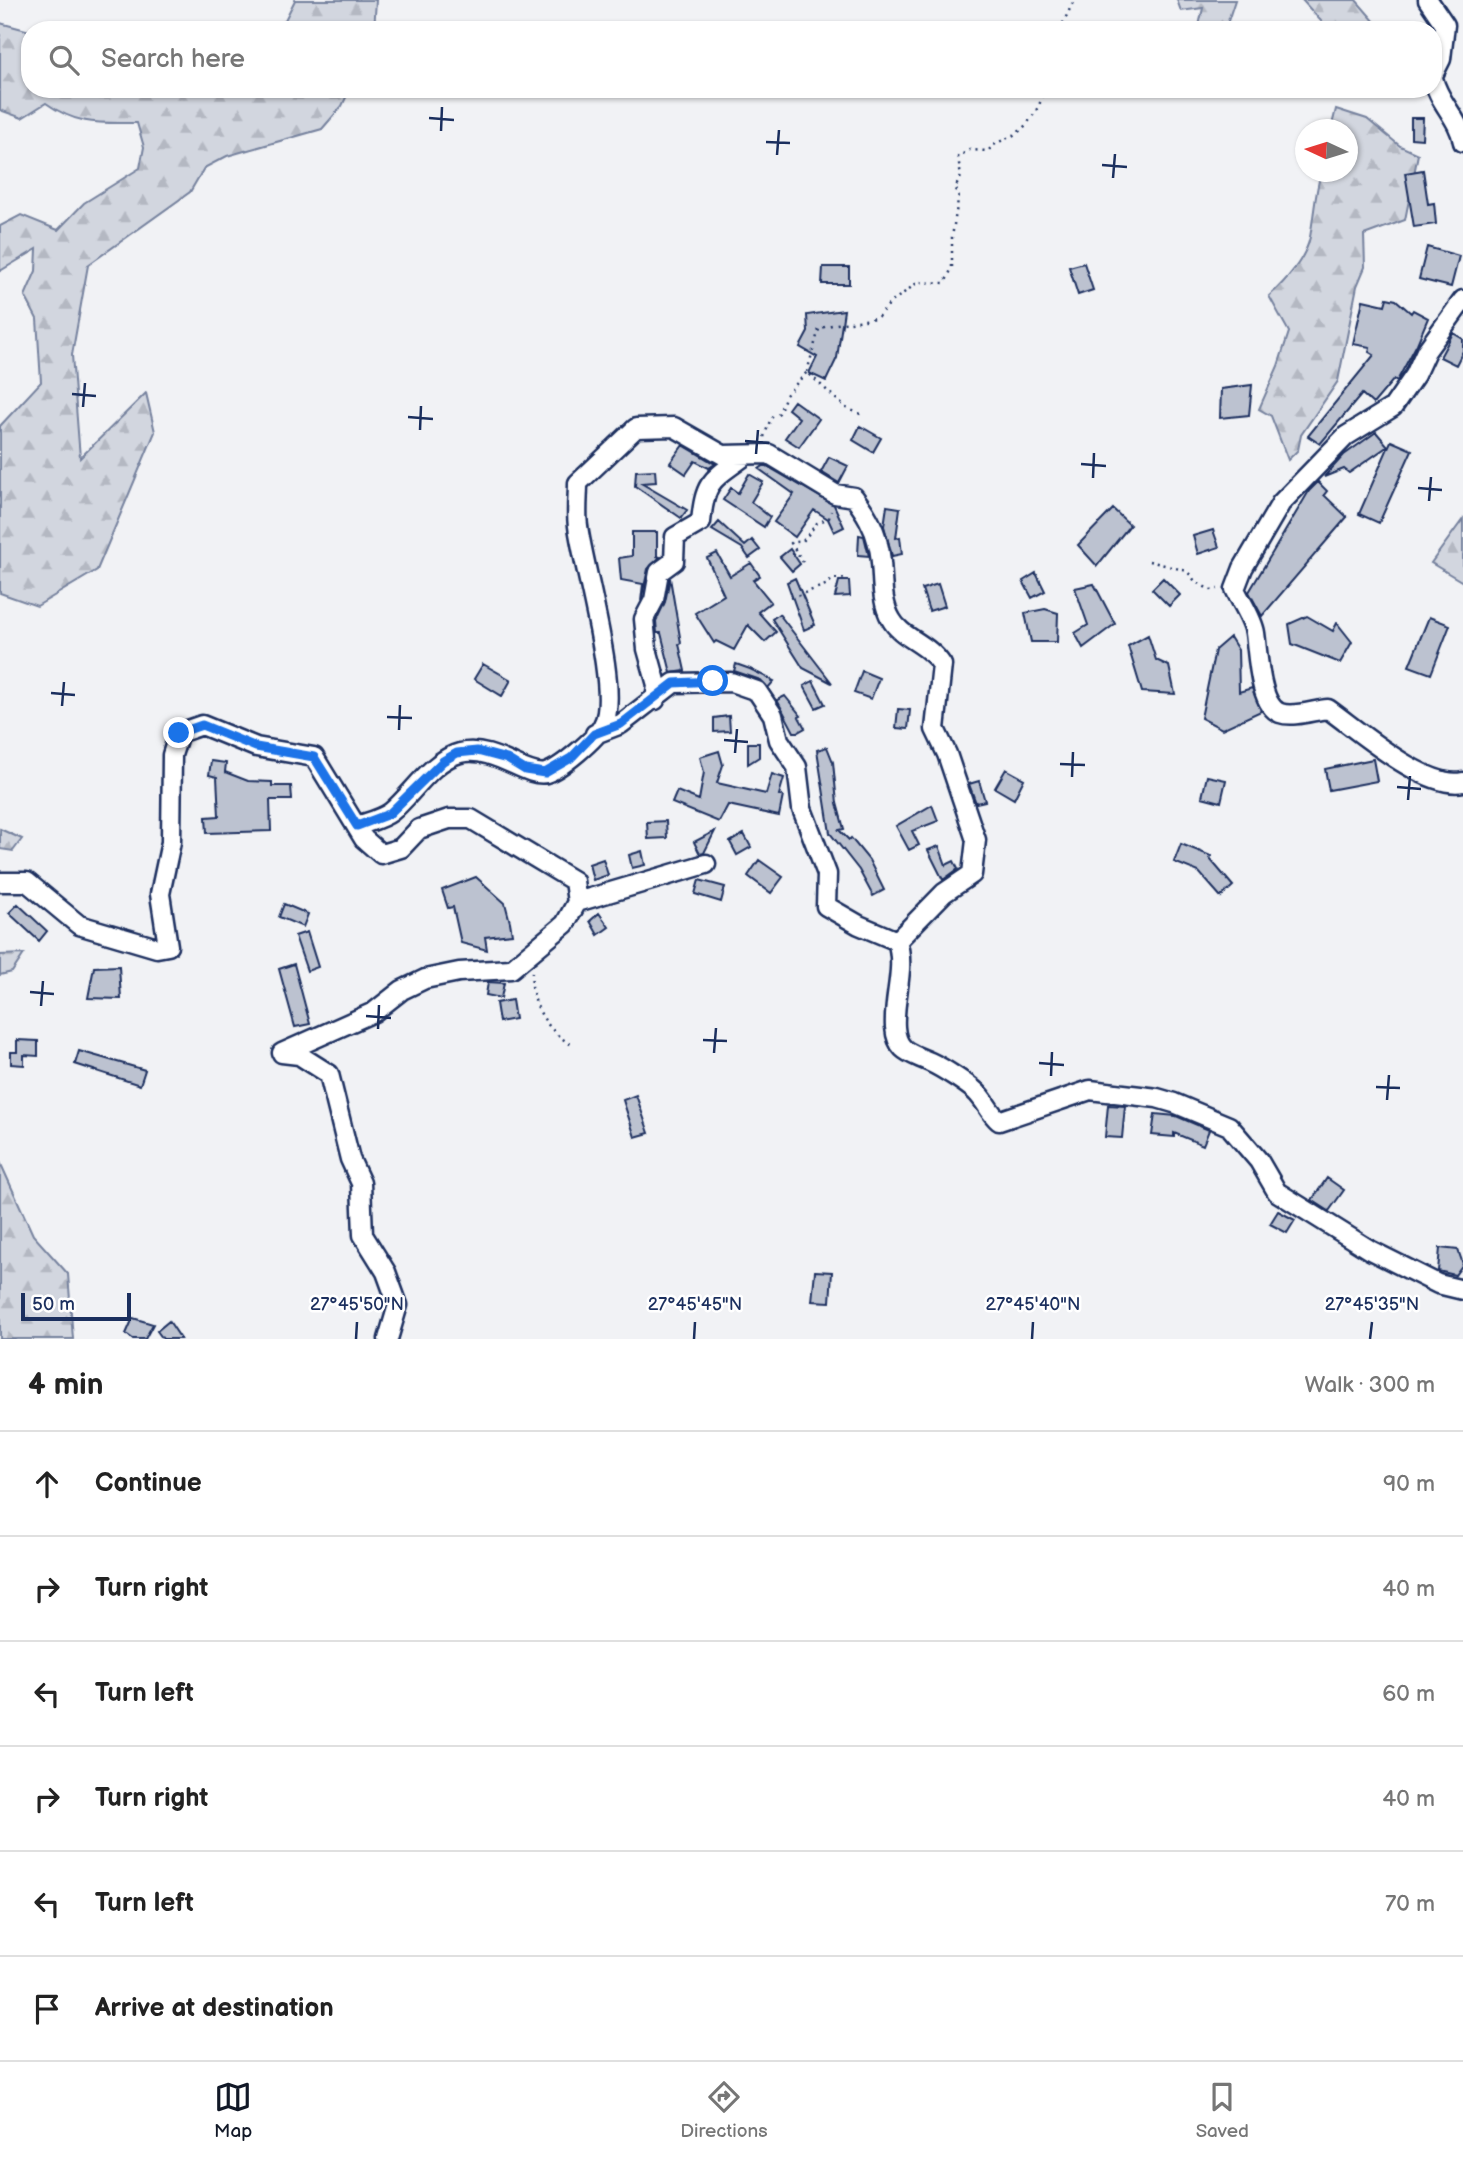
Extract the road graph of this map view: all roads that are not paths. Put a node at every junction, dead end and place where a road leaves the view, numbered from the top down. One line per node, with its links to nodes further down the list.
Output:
1 (1429, 0): 2 (street)
2 (1442, 50)
3 (1441, 98): 4 (street)
4 (1463, 142)
5 (1463, 300): 9 (street)
6 (747, 456): 7 (street); 8 (street); 14 (street)
7 (655, 700): 8 (street); 14 (street)
8 (594, 734): 10 (street)
9 (1463, 782)
10 (357, 826): 12 (street); 13 (street)
11 (706, 864): 13 (street)
12 (0, 882)
13 (577, 902): 16 (street)
14 (897, 941): 15 (street)
15 (1463, 1290)
16 (388, 1339)

